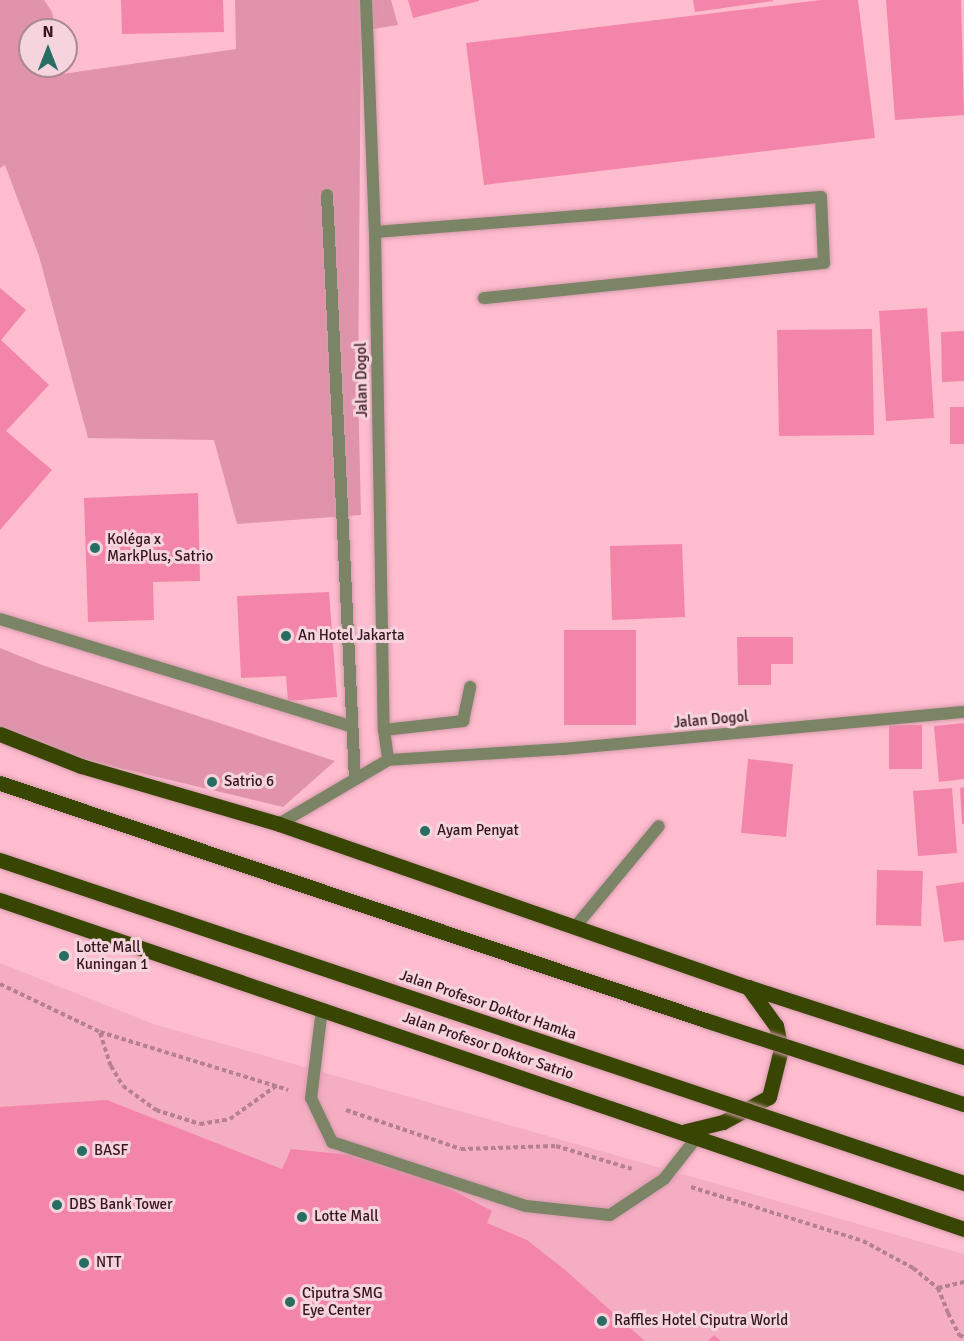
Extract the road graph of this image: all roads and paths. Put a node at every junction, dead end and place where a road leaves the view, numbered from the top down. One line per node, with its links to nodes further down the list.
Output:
1 (366, 0): 3 (street, Jalan Dogol)
2 (327, 195): 8 (street)
3 (375, 232): 4 (street); 9 (street, Jalan Dogol)
4 (484, 298)
5 (0, 619): 8 (street)
6 (470, 687): 9 (street)
7 (964, 712): 11 (street, Jalan Dogol)
8 (351, 726): 12 (street)
9 (384, 730): 11 (street, Jalan Dogol)
10 (0, 734): 14 (main road)
11 (388, 760): 12 (street, Jalan Dogol)
12 (355, 779): 14 (street, Jalan Dogol)
13 (0, 783): 26 (main road, bridge)
14 (279, 824): 18 (main road)
15 (659, 826): 18 (street)
16 (0, 860): 30 (main road, Jalan Profesor Doktor Hamka, bridge)
17 (0, 900): 21 (main road, Jalan Profesor Doktor Satrio)
18 (575, 927): 20 (main road)
19 (0, 984): 22 (path)
20 (748, 987): 23 (main road); 27 (main road)
21 (322, 1009): 25 (street); 27 (main road, Jalan Profesor Doktor Satrio)
22 (100, 1032): 24 (path); 24 (path)
23 (964, 1057)
24 (276, 1086): 25 (path)
25 (311, 1098): 29 (path); 29 (street)
26 (964, 1104)
27 (680, 1132): 28 (main road, Jalan Profesor Doktor Satrio)
28 (697, 1137): 29 (street); 31 (main road, Jalan Profesor Doktor Satrio)
29 (664, 1179): 33 (path)
30 (964, 1183)
31 (964, 1228)
32 (964, 1282): 33 (path)
33 (938, 1288): 34 (path)
34 (964, 1337)

